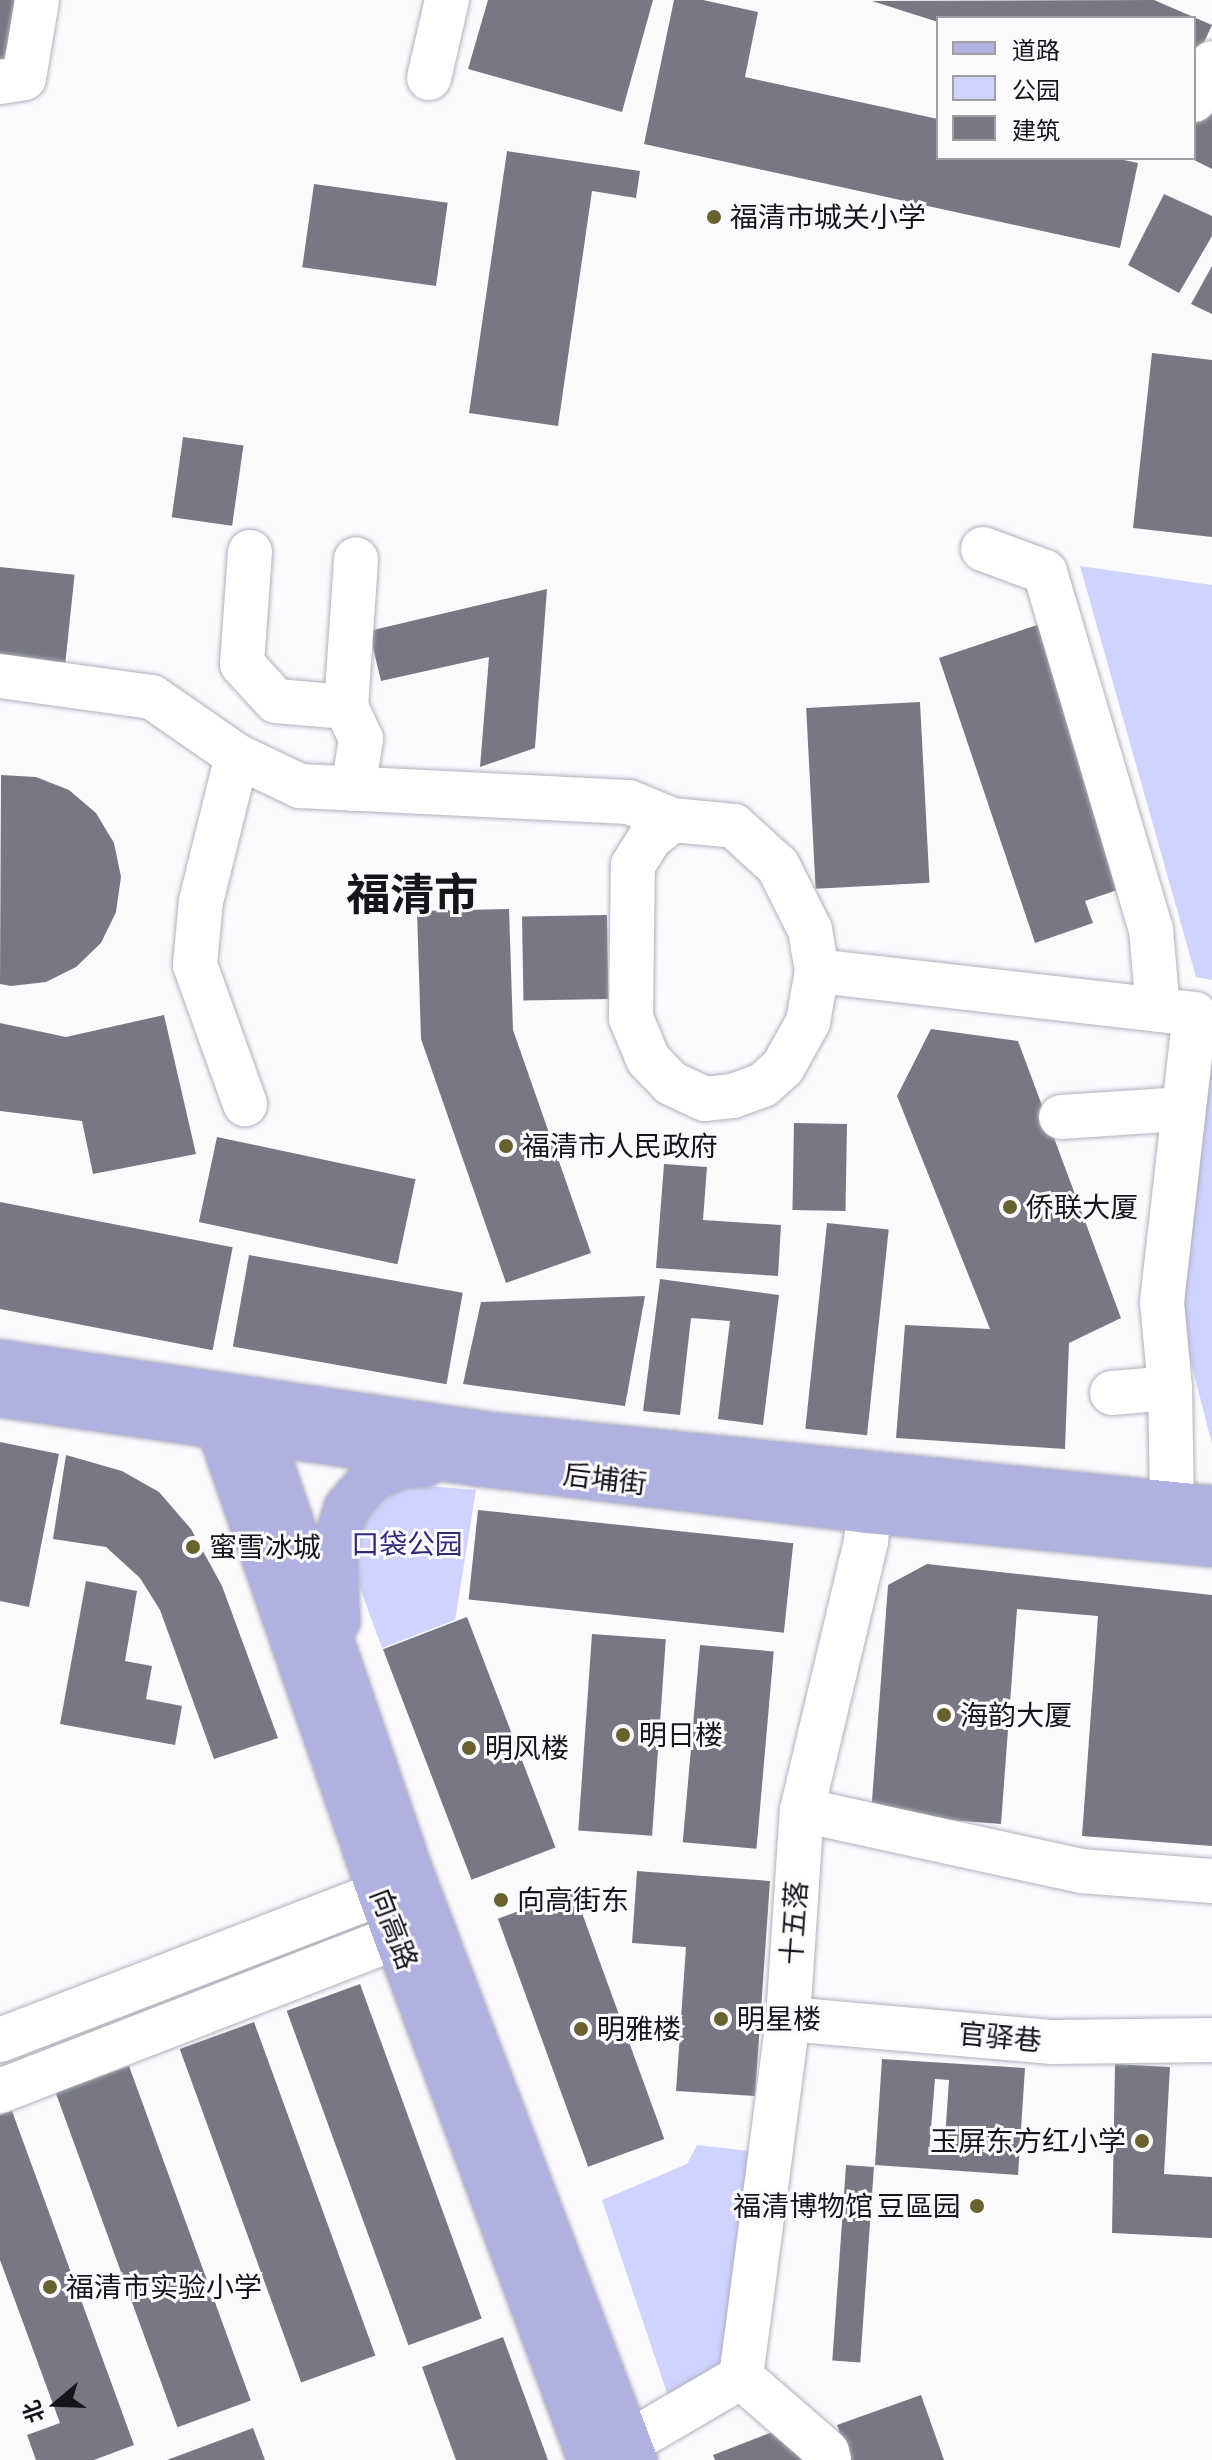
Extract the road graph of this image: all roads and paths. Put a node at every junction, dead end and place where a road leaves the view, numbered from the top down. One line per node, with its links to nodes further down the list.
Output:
1 (37, 0): 5 (street)
2 (447, 0): 4 (street)
3 (1212, 63): 6 (street)
4 (429, 78)
5 (0, 82)
6 (1196, 96)
7 (983, 549): 16 (street)
8 (250, 552): 11 (street)
9 (356, 559): 11 (street)
10 (0, 676): 12 (street)
11 (346, 707): 13 (street)
12 (237, 756): 13 (street); 17 (street)
13 (353, 789): 14 (street)
14 (672, 820): 15 (street); 15 (street)
15 (817, 971): 16 (street)
16 (1188, 1013): 18 (street)
17 (245, 1104)
18 (1181, 1109): 19 (street); 21 (street)
19 (1061, 1117)
20 (0, 1362): 24 (main road, 后埔街)
21 (1170, 1388): 22 (street); 27 (street)
22 (1112, 1393)
23 (0, 1395): 24 (main road, 后埔街)
24 (235, 1416): 25 (main road, 后埔街); 26 (main road, 后埔街); 29 (main road, 向高路); 32 (main road, 向高路)
25 (463, 1462): 26 (main road, 后埔街); 29 (main road, 向高路)
26 (871, 1492): 27 (main road, 后埔街); 28 (main road, 后埔街); 30 (street, 十五落)
27 (1192, 1507)
28 (1212, 1545)
29 (340, 1675): 32 (main road, 向高路)
30 (802, 1810): 31 (street); 34 (street, 十五落)
31 (1212, 1881)
32 (397, 1886): 33 (main road, 向高路); 35 (street)
33 (415, 1930): 37 (street); 39 (main road, 向高路)
34 (788, 2019): 36 (street, 官驿巷); 38 (street, 十五落)
35 (0, 2040)
36 (1212, 2040)
37 (0, 2091)
38 (741, 2377): 39 (street); 40 (street)
39 (617, 2454)
40 (829, 2460)

